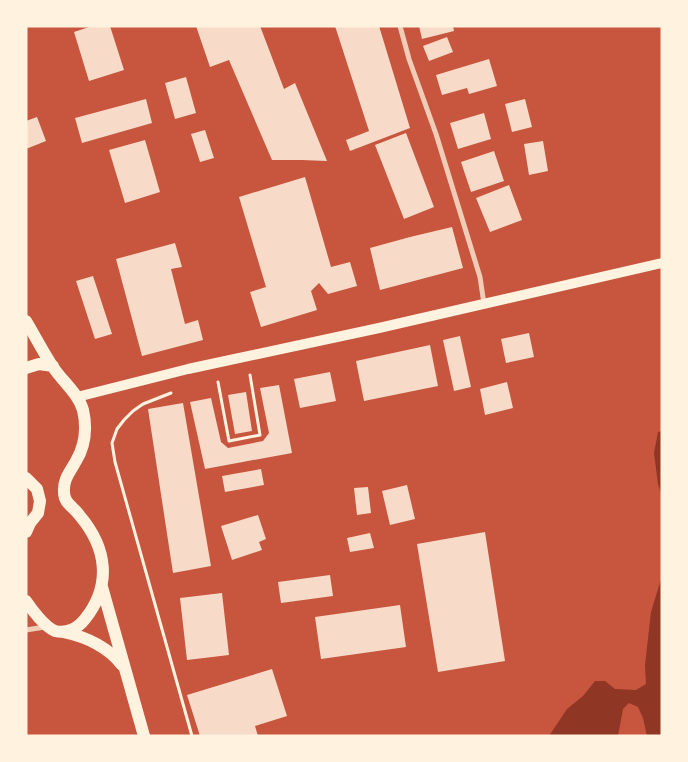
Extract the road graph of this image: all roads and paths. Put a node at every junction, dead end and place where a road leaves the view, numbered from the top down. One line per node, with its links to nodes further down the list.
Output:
1 (400, 26): 3 (street)
2 (662, 264): 3 (main road)
3 (484, 304): 10 (main road)
4 (26, 321): 5 (main road)
5 (53, 366): 6 (main road); 10 (main road)
6 (26, 368)
7 (250, 375): 8 (path)
8 (218, 382)
9 (172, 392): 19 (path)
10 (76, 397): 13 (main road)
11 (28, 481): 12 (main road)
12 (26, 532)
13 (102, 587): 15 (main road); 17 (main road)
14 (26, 601): 15 (main road)
15 (53, 628): 16 (street); 17 (main road)
16 (26, 630)
17 (125, 668): 18 (main road)
18 (144, 736)
19 (192, 736)

